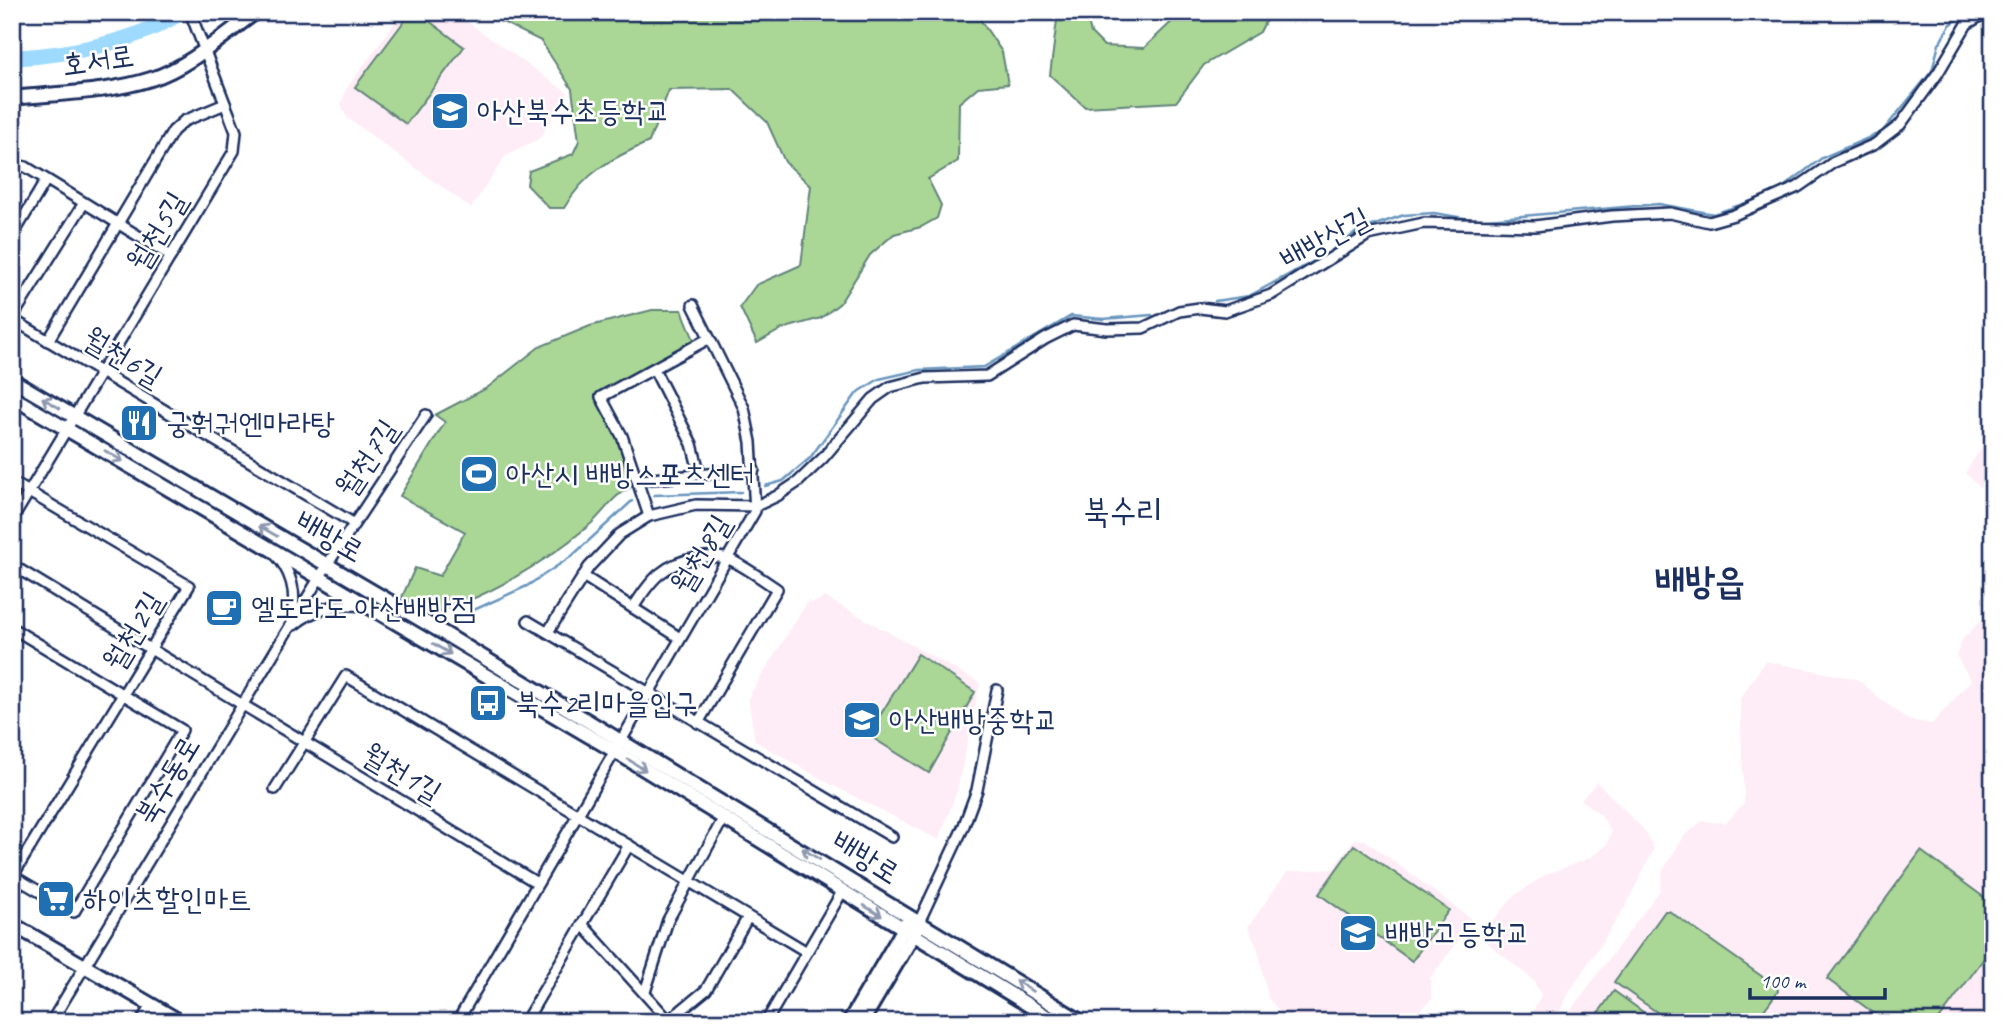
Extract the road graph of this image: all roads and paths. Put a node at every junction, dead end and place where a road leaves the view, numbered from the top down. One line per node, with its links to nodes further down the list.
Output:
1 (190, 12): 4 (street, 월천5길)
2 (256, 12): 4 (street, 호서로)
3 (1987, 12): 29 (street, 배방산길)
4 (205, 49): 5 (street, 호서로); 6 (street, 월천5길)
5 (12, 98)
6 (225, 104): 10 (street); 12 (street, 월천5길)
7 (12, 164): 8 (street)
8 (46, 180): 9 (street); 11 (street)
9 (84, 203): 10 (street); 14 (street)
10 (119, 223): 12 (street); 16 (street)
11 (12, 237)
12 (171, 256): 18 (street, 월천5길)
13 (693, 305): 15 (street, 월천8길)
14 (12, 319): 16 (street, 월천6길)
15 (708, 339): 17 (street); 24 (street, 월천8길)
16 (48, 341): 18 (street, 월천6길)
17 (653, 369): 25 (street); 26 (street)
18 (101, 372): 22 (street, 월천5길); 32 (street, 월천6길)
19 (12, 380): 22 (street, 배방로, one-way to 19)
20 (12, 397): 23 (street, 배방로)
21 (426, 415): 32 (street, 월천7길)
22 (74, 417): 23 (street, 월천5길); 36 (street, 배방로, one-way to 22)
23 (67, 429): 28 (street, 월천5길); 33 (street, 배방로, one-way to 33)
24 (754, 470): 25 (street); 29 (street, 월천8길)
25 (699, 475): 26 (street)
26 (640, 480): 30 (street)
27 (12, 482): 28 (street, 월천2길)
28 (29, 492): 31 (street, 월천5길); 45 (street, 월천2길)
29 (756, 506): 30 (street); 34 (street, 월천8길)
30 (649, 516): 37 (street)
31 (12, 520)
32 (354, 523): 36 (street, 월천7길)
33 (262, 542): 36 (street, 배방로); 42 (street)
34 (728, 559): 39 (street); 44 (street, 월천8길); 50 (street)
35 (12, 565): 45 (street, 월천1길)
36 (323, 571): 38 (street, 배방로); 42 (street, 북수동로); 52 (street, 배방로)
37 (583, 576): 39 (street); 43 (street)
38 (374, 608): 42 (street); 52 (street, 배방로, one-way to 52)
39 (633, 608): 44 (street)
40 (528, 621): 43 (street)
41 (12, 628): 48 (street)
42 (287, 630): 49 (street, 북수동로)
43 (548, 632): 47 (street)
44 (680, 638): 47 (street, 월천8길)
45 (151, 649): 48 (street, 월천2길); 49 (street, 월천1길)
46 (998, 690): 63 (street)
47 (647, 693): 50 (street); 52 (street, 월천8길)
48 (123, 694): 58 (street, 월천2길); 58 (street)
49 (242, 705): 51 (street, 월천1길); 68 (street, 북수동로)
50 (698, 723): 56 (street)
51 (304, 742): 53 (street); 54 (street); 60 (street, 월천1길)
52 (616, 745): 54 (street); 55 (street, 배방로, one-way to 55); 63 (street, 배방로, one-way to 52)
53 (275, 789)
54 (577, 814): 57 (street); 60 (street)
55 (723, 819): 59 (street); 61 (street, 배방로)
56 (892, 837)
57 (629, 845): 59 (street); 65 (street)
58 (13, 877)
59 (688, 881): 62 (street); 69 (street)
60 (537, 883): 76 (street)
61 (842, 892): 66 (street, 배방로, one-way to 66); 67 (street, 배방로)
62 (748, 917): 67 (street); 71 (street)
63 (917, 920): 66 (street); 81 (street, 배방로, one-way to 63)
64 (12, 924): 68 (street)
65 (582, 924): 69 (street); 77 (street)
66 (909, 932): 72 (street, 배방로); 79 (street); 80 (street)
67 (807, 953): 78 (street, 배방로)
68 (83, 965): 70 (street); 73 (street, 북수동로)
69 (645, 992): 71 (street)
70 (151, 1004): 74 (street); 75 (street)
71 (669, 1021)
72 (1051, 1021)
73 (51, 1022)
74 (141, 1022)
75 (181, 1022)
76 (457, 1022)
77 (525, 1022)
78 (766, 1022)
79 (849, 1022)
80 (862, 1022)
81 (1082, 1022)

